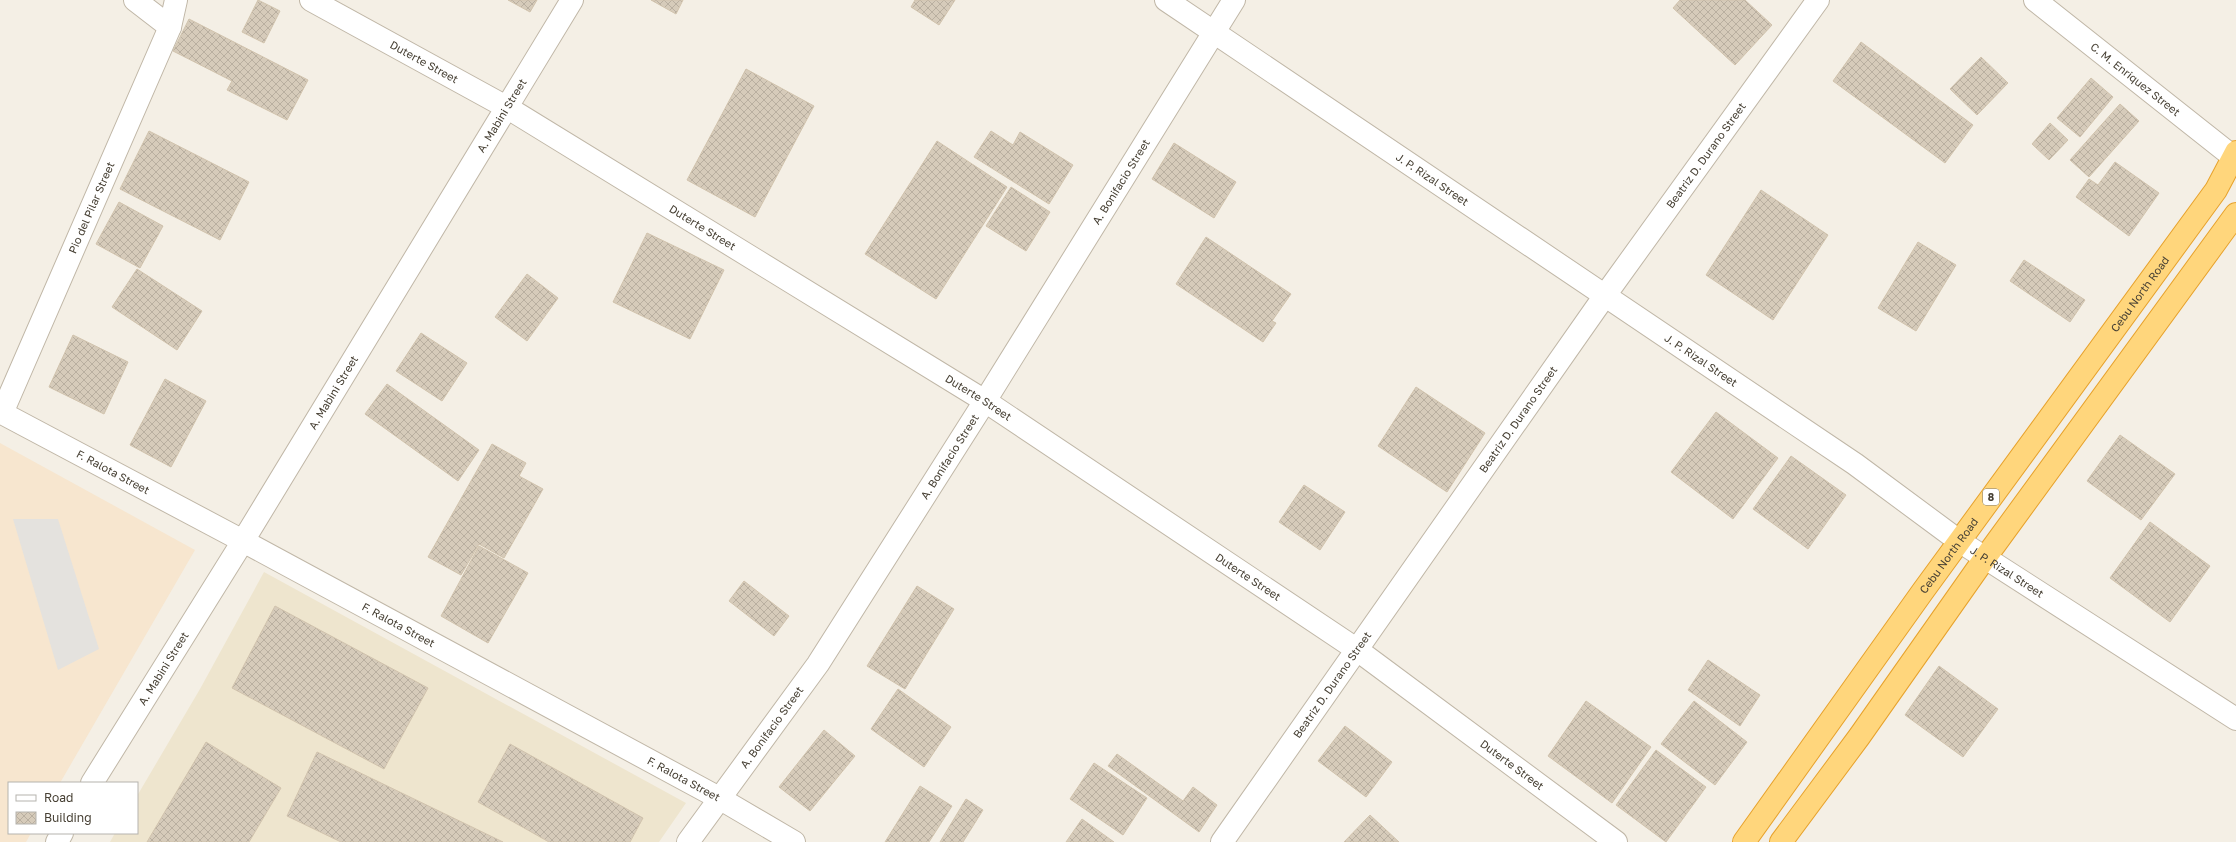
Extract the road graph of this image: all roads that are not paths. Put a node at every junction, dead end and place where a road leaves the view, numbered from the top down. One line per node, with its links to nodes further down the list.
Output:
1 (135, 0): 9 (street)
2 (176, 0): 9 (street, Pio del Pilar Street)
3 (311, 0): 11 (street, Duterte Street)
4 (572, 0): 11 (street, A. Mabini Street)
5 (1166, 0): 10 (street, J. P. Rizal Street)
6 (1234, 0): 10 (street, A. Bonifacio Street)
7 (1818, 0): 14 (street, Beatriz D. Durano Street)
8 (2035, 0): 12 (street, C. M. Enriquez Street)
9 (170, 27): 16 (street, Pio del Pilar Street)
10 (1214, 33): 14 (street, J. P. Rizal Street); 15 (street, A. Bonifacio Street)
11 (508, 108): 15 (street, Duterte Street); 17 (street, A. Mabini Street)
12 (2235, 156): 18 (highway, Cebu North Road / 8)
13 (2236, 214): 19 (highway)
14 (1606, 294): 18 (street, J. P. Rizal Street); 20 (street, Beatriz D. Durano Street)
15 (985, 401): 20 (street, Duterte Street); 23 (street, A. Bonifacio Street)
16 (1, 412): 17 (street, F. Ralota Street)
17 (243, 541): 22 (street, A. Mabini Street); 23 (street, F. Ralota Street)
18 (1959, 541): 19 (street, J. P. Rizal Street); 28 (highway, Cebu North Road / 8)
19 (1985, 558): 21 (street, J. P. Rizal Street); 29 (highway)
20 (1356, 649): 26 (street, Beatriz D. Durano Street); 27 (street, Duterte Street)
21 (2236, 719)
22 (93, 782)
23 (719, 798): 24 (street, A. Bonifacio Street); 25 (street, F. Ralota Street)
24 (688, 842)
25 (794, 842)
26 (1222, 842)
27 (1616, 842)
28 (1744, 842)
29 (1781, 842)

